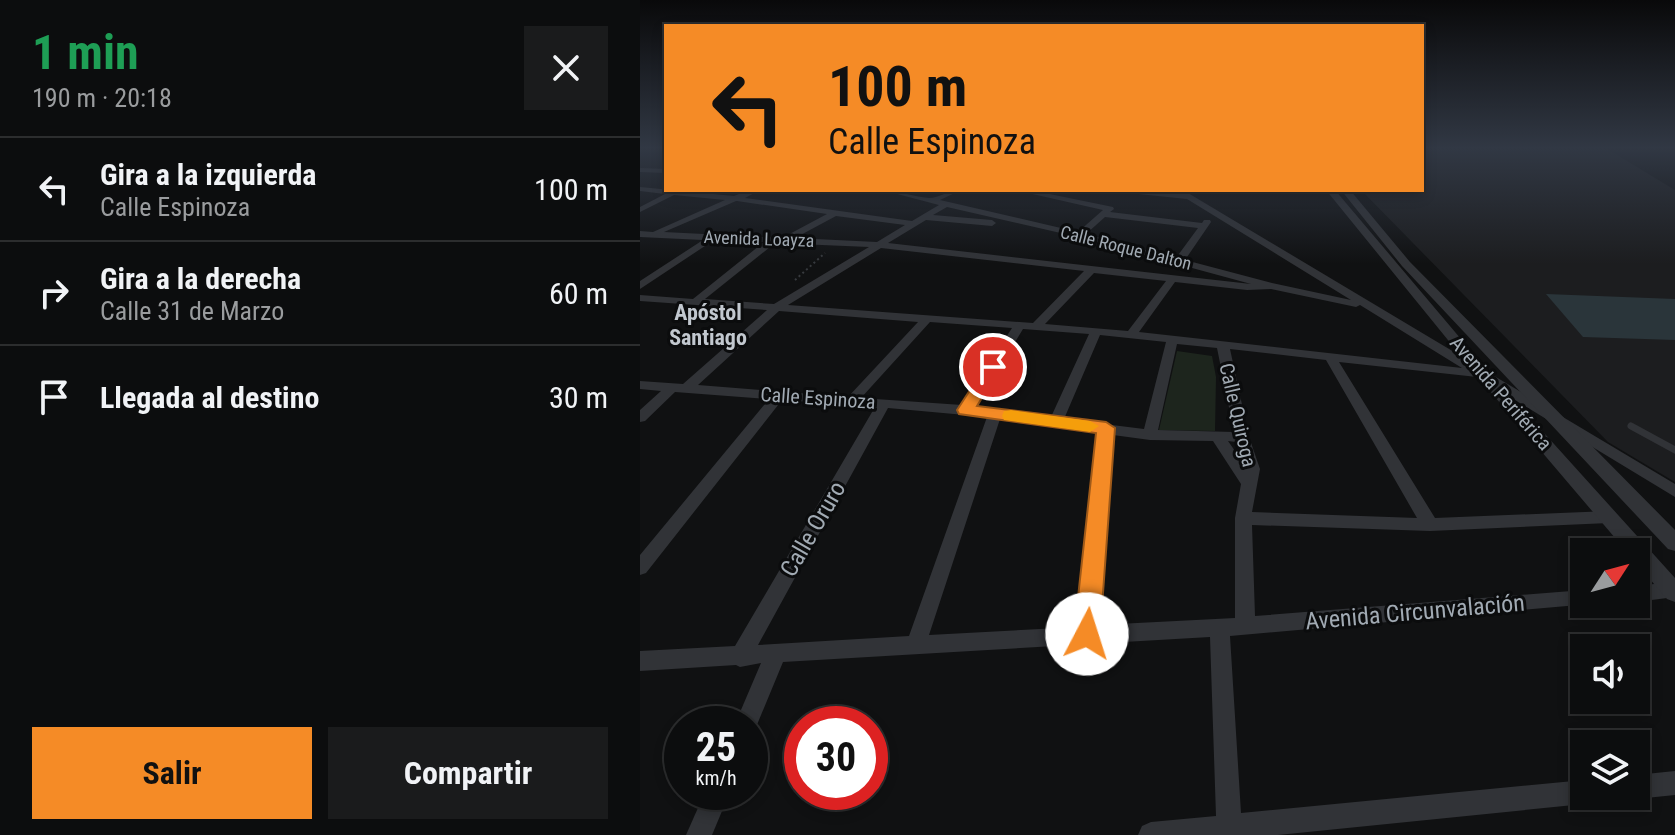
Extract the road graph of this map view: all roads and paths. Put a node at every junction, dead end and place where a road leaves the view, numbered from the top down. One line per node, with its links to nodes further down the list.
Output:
1 (640, 189): 2 (street)
2 (664, 190)
3 (675, 192): 18 (street)
4 (684, 192): 15 (street)
5 (752, 192): 15 (street)
6 (894, 192): 16 (street, Calle Roque Dalton)
7 (952, 192): 16 (street)
8 (1027, 192): 20 (street)
9 (1124, 192): 20 (street)
10 (1142, 192): 14 (street)
11 (1181, 192): 14 (street)
12 (1332, 192): 52 (street, Avenida Periférica)
13 (1347, 192): 61 (street, Avenida Periférica)
14 (1191, 198): 21 (street)
15 (737, 199): 19 (street); 27 (street)
16 (932, 201): 17 (street, Calle Roque Dalton)
17 (946, 204): 22 (street); 23 (street, Calle Roque Dalton)
18 (643, 206)
19 (837, 212): 24 (street); 30 (street)
20 (1107, 212): 25 (street); 28 (street)
21 (1214, 212): 25 (street); 43 (street)
22 (925, 217): 23 (street); 24 (street)
23 (1024, 223): 28 (street, Calle Roque Dalton)
24 (913, 224): 33 (street)
25 (1203, 226): 34 (street)
26 (640, 234): 27 (street, Avenida Loayza)
27 (652, 234): 29 (street, Avenida Loayza); 31 (street)
28 (1080, 235): 34 (street, Calle Roque Dalton)
29 (713, 237): 30 (street, Avenida Loayza); 38 (street)
30 (779, 240): 32 (street, Avenida Loayza); 41 (street)
31 (640, 241)
32 (837, 242): 33 (street, Avenida Loayza); 37 (path)
33 (879, 245): 35 (street, Avenida Loayza); 42 (street)
34 (1179, 261): 39 (street, Calle Roque Dalton)
35 (1093, 268): 36 (street, Avenida Loayza); 46 (street)
36 (1173, 278): 39 (street, Avenida Loayza); 48 (street)
37 (791, 285)
38 (640, 286)
39 (1271, 286): 43 (street, Calle Roque Dalton)
40 (640, 298): 41 (street)
41 (697, 301): 42 (street)
42 (779, 306): 44 (street); 54 (street)
43 (1366, 306): 52 (street)
44 (928, 318): 45 (street); 56 (street)
45 (1020, 325): 46 (street); 58 (street)
46 (1037, 326): 47 (street)
47 (1096, 331): 48 (street); 62 (street)
48 (1131, 335): 49 (street)
49 (1172, 340): 50 (street); 65 (street)
50 (1223, 347): 51 (street); 67 (street, Calle Quiroga)
51 (1330, 357): 52 (street); 73 (street)
52 (1483, 374): 61 (street); 71 (street, Avenida Periférica)
53 (640, 385): 54 (street, Calle Espinoza)
54 (679, 388): 55 (street, Calle Espinoza); 60 (street)
55 (778, 396): 56 (street, Calle Espinoza); 75 (street)
56 (852, 400): 57 (street, Calle Espinoza)
57 (885, 402): 58 (street, Calle Espinoza); 84 (street, Calle Oruro)
58 (966, 410): 59 (street, Calle Espinoza)
59 (995, 413): 62 (street, Calle Espinoza); 82 (street)
60 (640, 418)
61 (1555, 418): 70 (street); 74 (street, Avenida Periférica)
62 (1055, 423): 64 (street, Calle Espinoza)
63 (1631, 426): 68 (lane)
64 (1106, 428): 65 (street, Calle Espinoza); 81 (street)
65 (1150, 435): 66 (street, Calle Espinoza)
66 (1217, 436): 67 (street, Calle Espinoza); 69 (street)
67 (1242, 437): 69 (street, Calle Quiroga)
68 (1675, 450)
69 (1249, 483): 72 (street, Calle Quiroga)
70 (1675, 491)
71 (1609, 517): 73 (street); 76 (street, Avenida Periférica)
72 (1243, 518): 73 (street); 79 (street, Calle Quiroga)
73 (1430, 525)
74 (1675, 543)
75 (640, 568)
76 (1674, 592): 77 (street)
77 (1650, 593)
78 (1570, 599): 79 (street, Avenida Circunvalación)
79 (1245, 626): 80 (street, Avenida Circunvalación)
80 (1220, 627): 81 (street, Avenida Circunvalación); 91 (street)
81 (1087, 634): 82 (street, Avenida Circunvalación)
82 (916, 645): 83 (street, Avenida Circunvalación)
83 (776, 654): 84 (street, Avenida Circunvalación); 86 (street)
84 (740, 657): 85 (street, Avenida Circunvalación)
85 (640, 661)
86 (754, 706)
87 (1675, 783): 88 (street)
88 (1650, 786)
89 (1570, 794): 91 (street)
90 (710, 810): 92 (street)
91 (1229, 832): 93 (street)
92 (699, 835)
93 (1151, 835)

